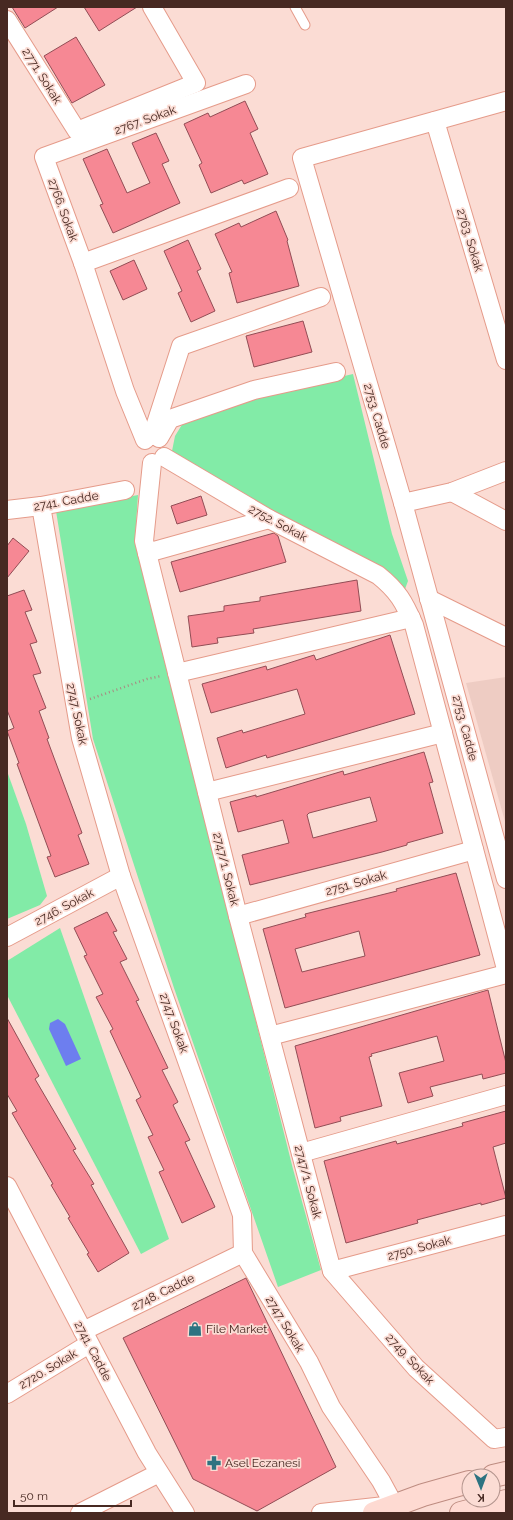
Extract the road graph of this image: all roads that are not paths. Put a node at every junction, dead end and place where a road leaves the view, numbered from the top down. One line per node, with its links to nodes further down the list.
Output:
1 (152, 7): 3 (street, 2771. Sokak)
2 (295, 7): 4 (lane)
3 (7, 20)
4 (305, 25)
5 (246, 84): 8 (street, 2767. Sokak)
6 (506, 101): 7 (street, 2753. Cadde)
7 (435, 121): 12 (street, 2763. Sokak); 19 (street, 2753. Cadde)
8 (44, 157): 10 (street, 2766. Sokak)
9 (289, 188): 10 (street)
10 (83, 263): 14 (street, 2766. Sokak)
11 (321, 297): 14 (street)
12 (506, 360)
13 (336, 372): 14 (street)
14 (152, 438): 15 (street)
15 (158, 460): 22 (street, 2752. Sokak); 24 (street, 2747/1. Sokak)
16 (506, 471): 18 (street)
17 (125, 490): 20 (street, 2741. Cadde)
18 (452, 492): 19 (street); 23 (street)
19 (403, 503): 25 (street, 2753. Cadde)
20 (41, 506): 21 (street, 2741. Cadde); 32 (street, 2747. Sokak)
21 (7, 510)
22 (269, 519): 24 (street); 26 (street, 2752. Sokak)
23 (506, 521)
24 (147, 553): 28 (street, 2747/1. Sokak)
25 (429, 599): 27 (street); 33 (street, 2753. Cadde)
26 (411, 618): 28 (street); 29 (street, 2752. Sokak)
27 (506, 637)
28 (177, 673): 30 (street, 2747/1. Sokak)
29 (443, 733): 30 (street); 31 (street, 2752. Sokak)
30 (207, 792): 34 (street, 2747/1. Sokak)
31 (474, 850): 34 (street, 2751. Sokak); 36 (street, 2752. Sokak)
32 (121, 876): 35 (street, 2746. Sokak); 43 (street, 2747. Sokak)
33 (506, 879)
34 (238, 916): 38 (street, 2747/1. Sokak)
35 (7, 937)
36 (506, 969)
37 (506, 974): 38 (street)
38 (270, 1036): 40 (street, 2747/1. Sokak)
39 (506, 1095): 40 (street)
40 (301, 1153): 44 (street, 2747/1. Sokak)
41 (7, 1186): 45 (street, 2741. Cadde)
42 (506, 1225): 44 (street, 2750. Sokak)
43 (242, 1253): 45 (street, 2748. Cadde); 51 (street, 2747. Sokak)
44 (332, 1271): 47 (street, 2749. Sokak)
45 (86, 1337): 46 (street, 2720. Sokak); 48 (street, 2741. Cadde)
46 (7, 1394)
47 (500, 1438)
48 (159, 1473): 52 (street); 53 (street, 2741. Cadde)
49 (461, 1484): 51 (main road)
50 (506, 1501): 56 (main road)
51 (394, 1505): 54 (street); 55 (main road)
52 (80, 1513)
53 (185, 1513)
54 (321, 1513)
55 (374, 1513)
56 (461, 1513)

